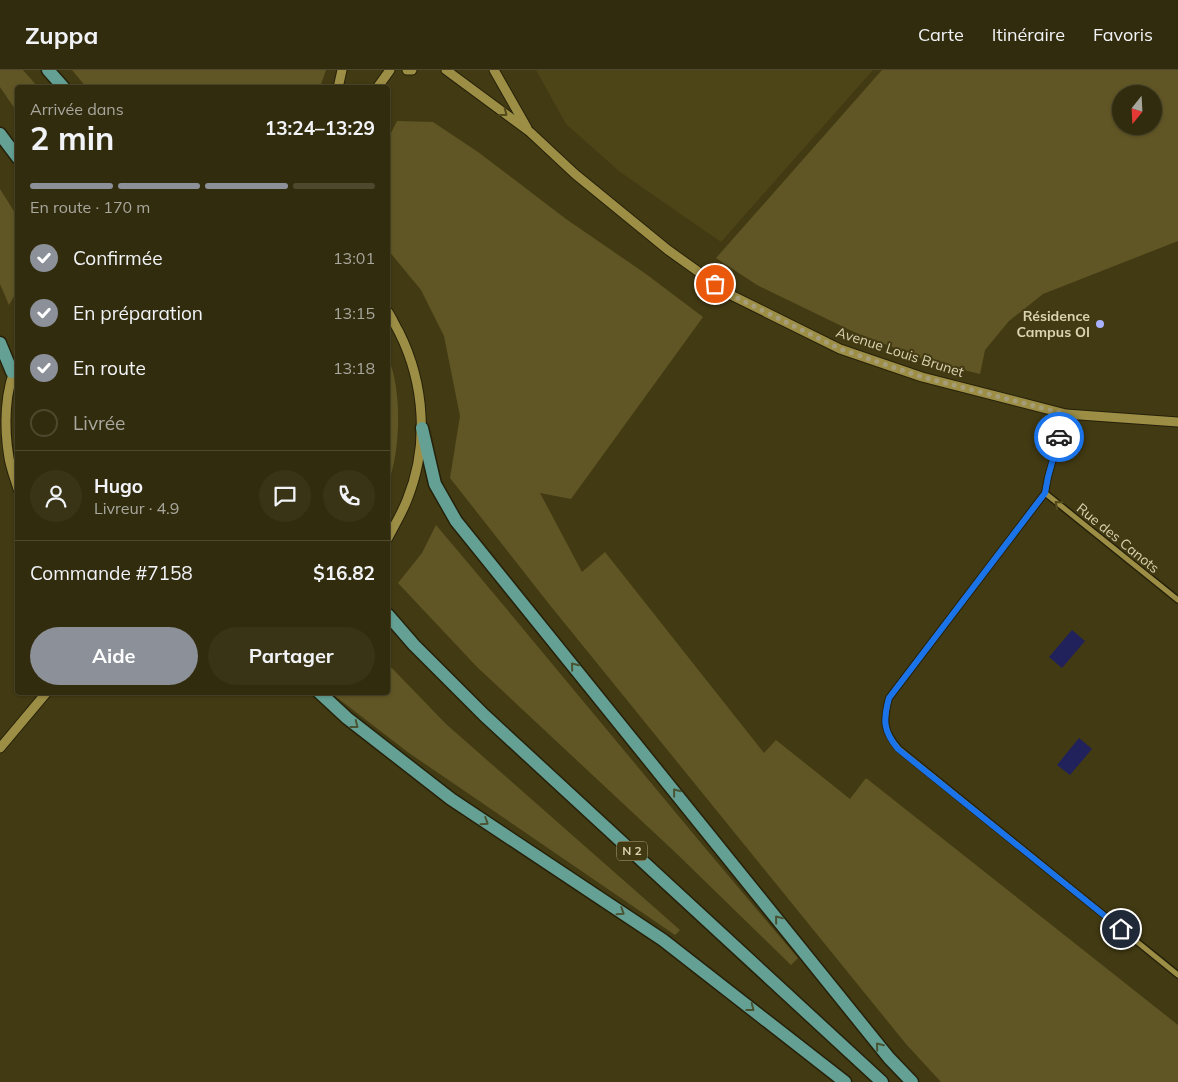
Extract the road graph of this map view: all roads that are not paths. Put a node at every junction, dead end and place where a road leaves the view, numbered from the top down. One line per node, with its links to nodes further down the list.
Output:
1 (48, 70): 8 (main road)
2 (342, 70): 9 (street)
3 (390, 70): 10 (street)
4 (407, 70): 5 (street)
5 (412, 70)
6 (446, 70): 11 (street, Avenue Louis Brunet, one-way to 11)
7 (494, 70): 11 (street, Avenue Louis Brunet)
8 (61, 85)
9 (339, 85)
10 (379, 85)
11 (530, 132): 17 (street, Avenue Louis Brunet)
12 (0, 134): 13 (main road)
13 (15, 154)
14 (390, 316): 19 (street)
15 (0, 343): 16 (main road)
16 (15, 367): 20 (street)
17 (1066, 414): 18 (street, Avenue Louis Brunet); 21 (street)
18 (1178, 422)
19 (422, 428): 22 (street); 31 (main road, one-way to 19)
20 (15, 479)
21 (1045, 493): 23 (street, Rue des Canots, one-way to 21); 28 (street)
22 (390, 534)
23 (1178, 600)
24 (390, 617): 30 (main road, N 2)
25 (44, 695): 27 (street)
26 (322, 695): 29 (main road, one-way to 29)
27 (0, 748)
28 (1178, 975)
29 (844, 1082)
30 (882, 1082)
31 (912, 1082)

